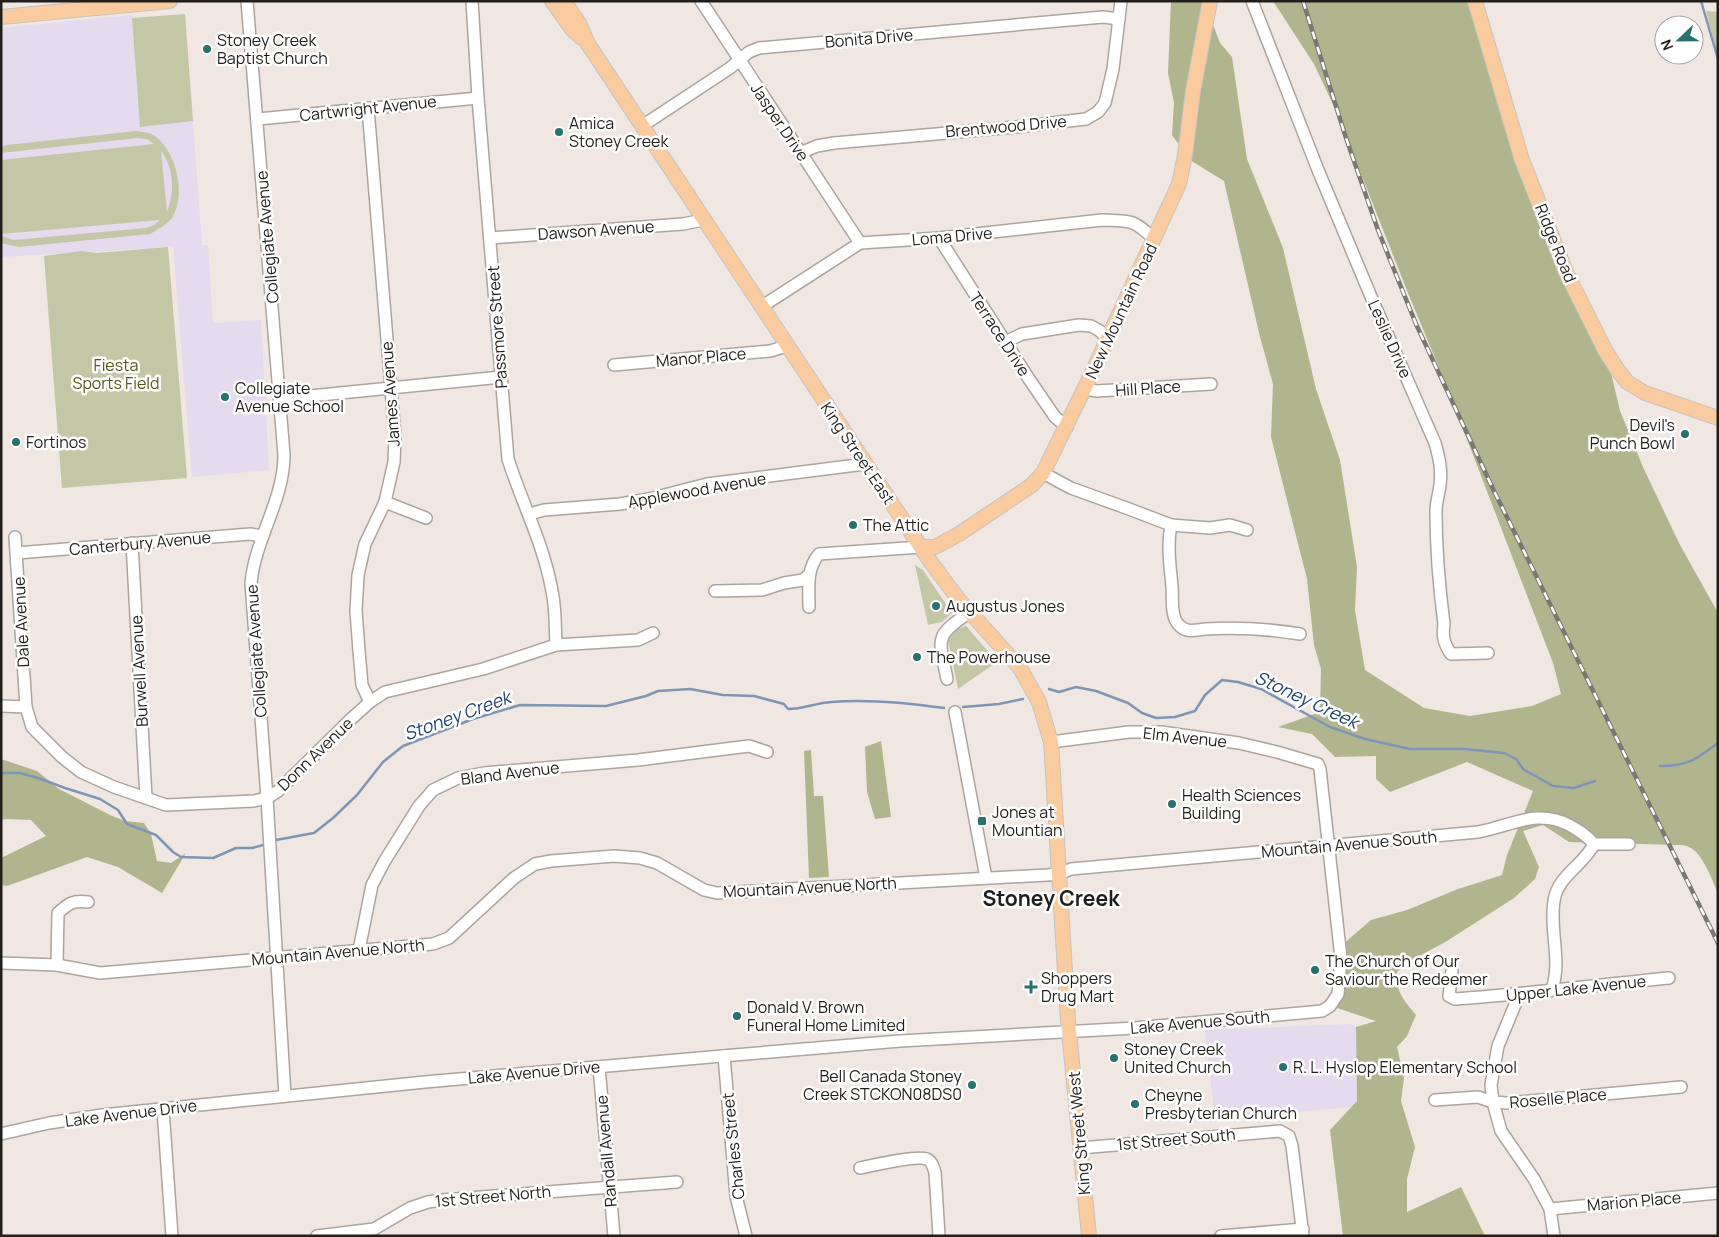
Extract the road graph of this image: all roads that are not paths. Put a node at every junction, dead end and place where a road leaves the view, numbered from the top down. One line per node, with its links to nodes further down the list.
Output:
1 (170, 1): 11 (main road)
2 (247, 1): 18 (street, Collegiate Avenue)
3 (472, 1): 16 (street, Passmore Street)
4 (552, 1): 14 (main road, King Street East)
5 (564, 1): 14 (main road, King Street East)
6 (701, 1): 15 (street, Jasper Drive)
7 (1121, 1): 13 (street, Brentwood Drive)
8 (1210, 1): 24 (main road, New Mountain Road)
9 (1252, 1): 57 (street, Leslie Drive)
10 (1475, 1): 36 (main road, Ridge Road)
11 (124, 4): 12 (main road)
12 (1, 17)
13 (1119, 19): 15 (street, Bonita Drive); 20 (street, Brentwood Drive)
14 (588, 44): 19 (main road, King Street East)
15 (739, 60): 19 (street, Bonita Drive); 20 (street, Jasper Drive)
16 (478, 98): 17 (street, Cartwright Avenue); 22 (street, Passmore Street)
17 (368, 108): 18 (street, Cartwright Avenue); 33 (street, James Avenue)
18 (258, 119): 35 (street, Collegiate Avenue)
19 (642, 126): 21 (main road, King Street East)
20 (800, 153): 25 (street, Jasper Drive)
21 (703, 220): 22 (street, Dawson Avenue); 26 (main road, King Street East)
22 (490, 238): 31 (street, Passmore Street)
23 (939, 238): 24 (street, Loma Drive); 25 (street, Loma Drive); 28 (street, Terrace Drive)
24 (1154, 240): 27 (main road, New Mountain Road)
25 (860, 243): 26 (street, Loma Drive)
26 (761, 307): 29 (main road, King Street East)
27 (1108, 339): 28 (street); 34 (main road, New Mountain Road)
28 (1005, 342): 37 (street, Terrace Drive)
29 (787, 346): 30 (street, Manor Place); 38 (main road, King Street East)
30 (614, 365)
31 (501, 377): 33 (street); 41 (street, Passmore Street)
32 (1211, 384): 34 (street, Hill Place)
33 (390, 388): 35 (street); 40 (street, James Avenue)
34 (1085, 389): 37 (main road, New Mountain Road)
35 (280, 398): 45 (street, Collegiate Avenue)
36 (1718, 418)
37 (1067, 427): 39 (main road, New Mountain Road)
38 (865, 464): 41 (street, Applewood Avenue); 48 (main road, King Street East)
39 (1043, 474): 43 (street); 48 (main road, New Mountain Road)
40 (385, 502): 42 (street); 59 (street, James Avenue)
41 (530, 514): 56 (street, Passmore Street)
42 (426, 518)
43 (1171, 525): 44 (street); 55 (street)
44 (1247, 530)
45 (263, 536): 47 (street, Canterbury Avenue); 66 (street, Collegiate Avenue)
46 (15, 537): 49 (street, Dale Avenue)
47 (132, 543): 49 (street, Canterbury Avenue); 65 (street, Burwell Avenue)
48 (921, 548): 50 (street); 53 (main road, King Street East)
49 (17, 553): 61 (street, Dale Avenue)
50 (809, 575): 51 (street); 52 (street)
51 (715, 591)
52 (809, 607)
53 (970, 612): 58 (street); 63 (main road, King Street East)
54 (653, 633): 56 (street, Donn Avenue)
55 (1300, 634)
56 (556, 645): 59 (street, Donn Avenue)
57 (1488, 653)
58 (948, 679)
59 (370, 702): 66 (street, Donn Avenue)
60 (1, 706): 61 (street)
61 (26, 707): 65 (street, Donn Avenue)
62 (955, 712): 71 (street)
63 (1051, 742): 69 (street, Elm Avenue); 70 (main road, King Street East)
64 (767, 752): 73 (street, Bland Avenue)
65 (146, 798): 66 (street, Donn Avenue)
66 (267, 798): 74 (street, Collegiate Avenue)
67 (1594, 844): 68 (street); 69 (street, Mountain Avenue South); 79 (street)
68 (1629, 844)
69 (1328, 845): 70 (street, Mountain Avenue South); 81 (street, Lake Avenue South)
70 (1058, 874): 71 (street, Mountain Avenue North); 81 (main road, King Street East)
71 (986, 878): 73 (street, Mountain Avenue North)
72 (88, 902): 76 (street)
73 (359, 950): 74 (street, Mountain Avenue North)
74 (276, 957): 76 (street, Mountain Avenue North); 85 (street, Collegiate Avenue)
75 (1, 962): 76 (street, Mountain Avenue North)
76 (57, 965)
77 (1452, 971): 80 (street, Upper Lake Avenue)
78 (1669, 978): 79 (street, Upper Lake Avenue)
79 (1552, 989): 80 (street, Upper Lake Avenue)
80 (1519, 995): 87 (street)
81 (1069, 1031): 82 (street, Lake Avenue Drive); 90 (main road, King Street West)
82 (724, 1056): 83 (street, Lake Avenue Drive); 100 (street, Charles Street)
83 (599, 1066): 85 (street, Lake Avenue Drive); 93 (street, Randall Avenue)
84 (1682, 1087): 87 (street, Roselle Place)
85 (285, 1096): 88 (street, Lake Avenue Drive)
86 (1435, 1100): 87 (street, Roselle Place)
87 (1493, 1102): 95 (street)
88 (164, 1109): 89 (street, Lake Avenue Drive); 97 (street)
89 (1, 1134)
90 (1080, 1148): 96 (street, 1st Street South); 102 (main road, King Street West)
91 (860, 1168): 101 (street)
92 (677, 1182): 93 (street, 1st Street North)
93 (610, 1186): 98 (street, 1st Street North); 99 (street, Randall Avenue)
94 (1718, 1194): 95 (street, Marion Place)
95 (1550, 1209): 104 (street)
96 (1303, 1232): 103 (street)
97 (172, 1236)
98 (317, 1236)
99 (614, 1236)
100 (746, 1236)
101 (939, 1236)
102 (1089, 1236)
103 (1221, 1236)
104 (1554, 1236)

